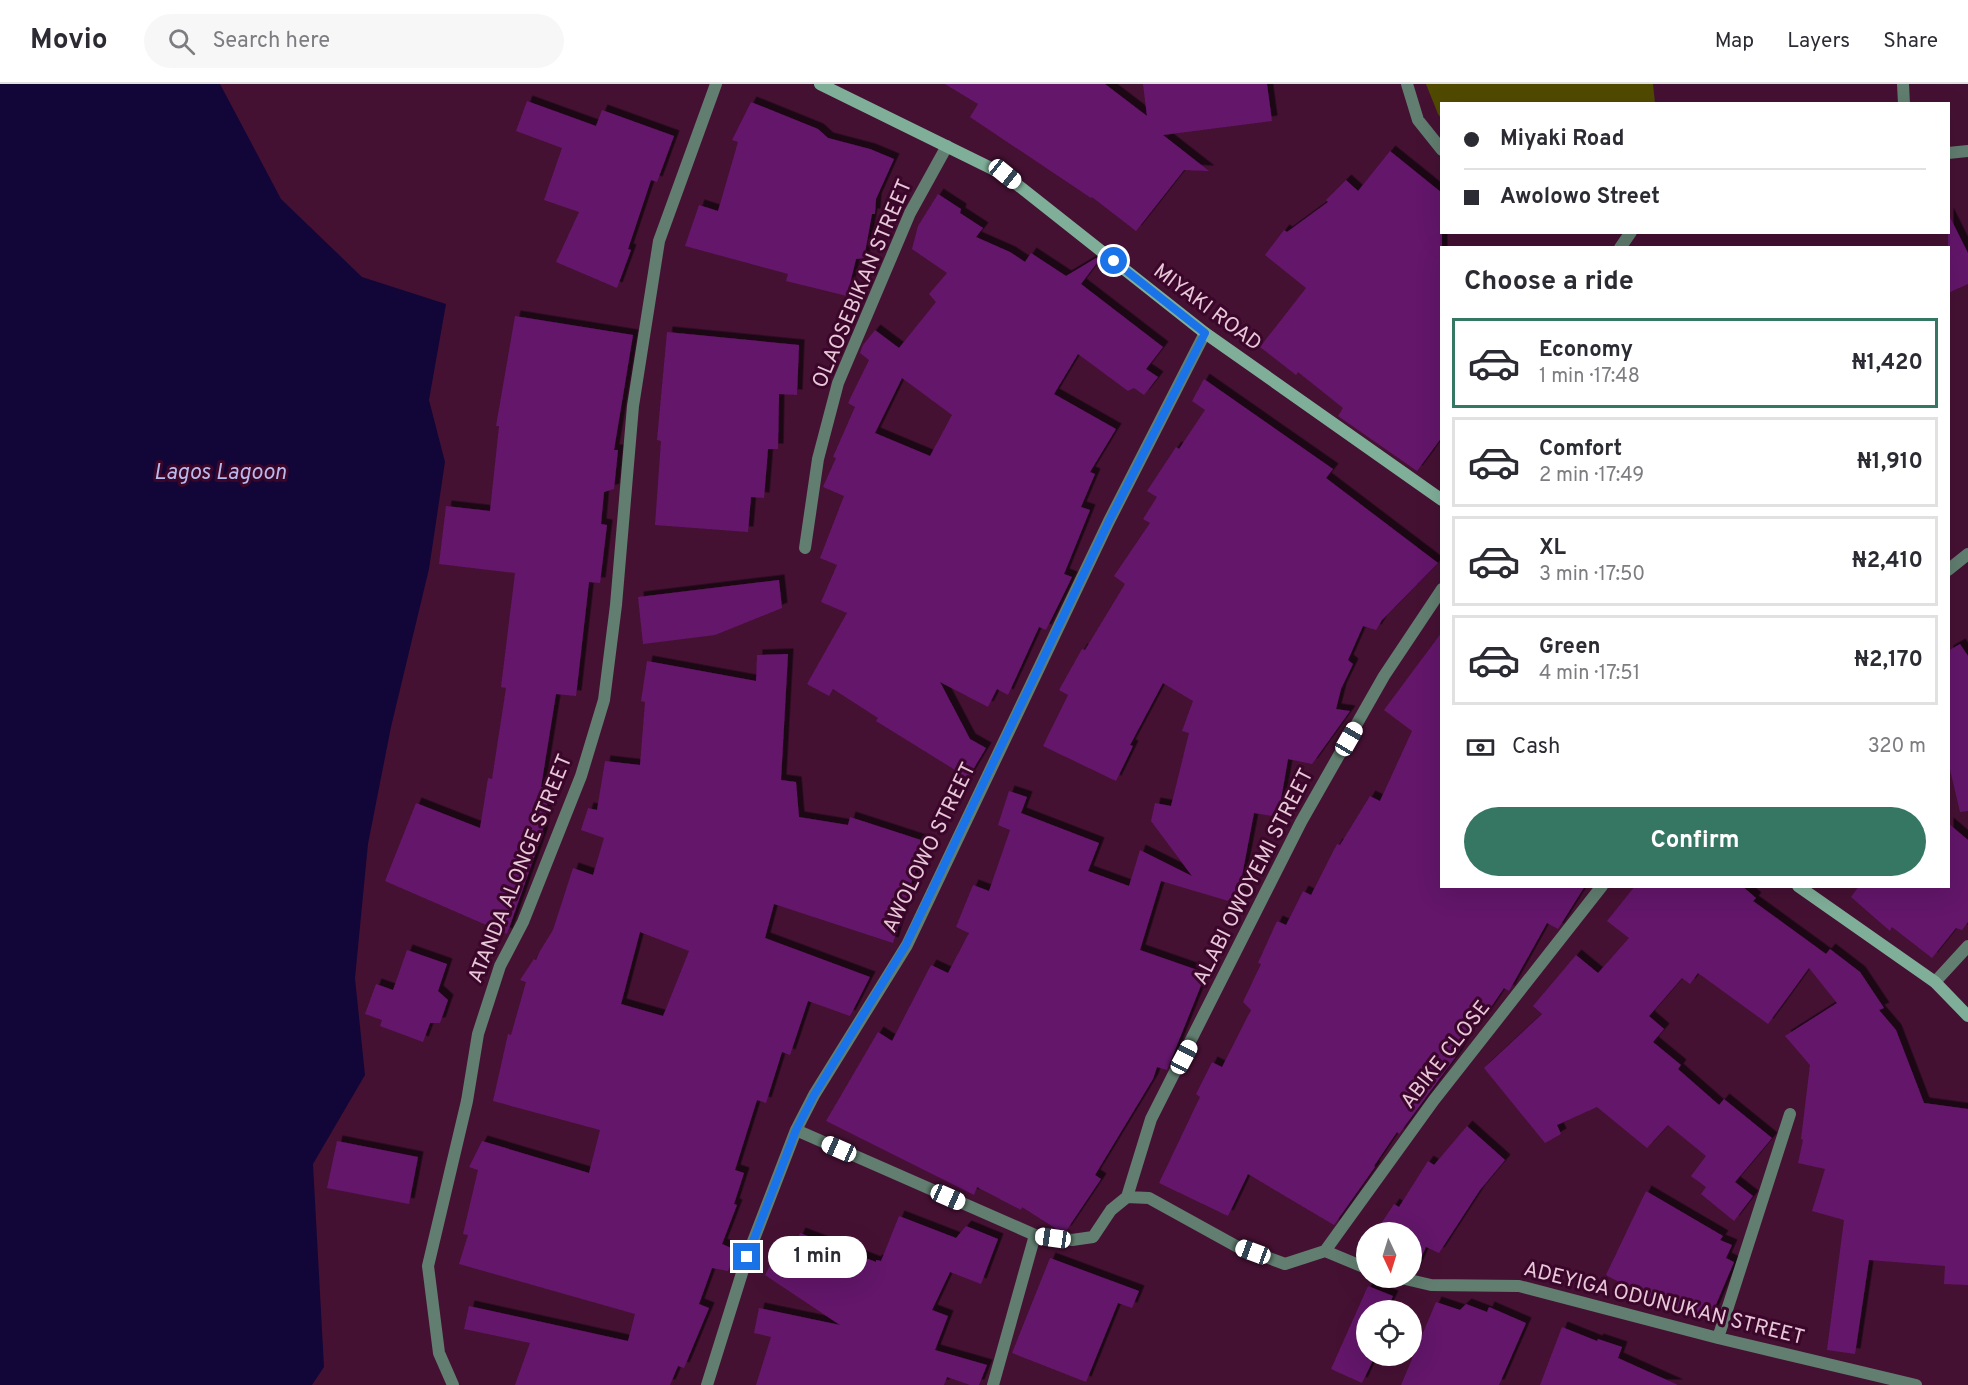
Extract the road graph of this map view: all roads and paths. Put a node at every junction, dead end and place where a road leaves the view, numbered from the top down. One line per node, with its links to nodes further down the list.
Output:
1 (716, 84): 29 (street, ATANDA ALONGE STREET)
2 (820, 84): 6 (street, MIYAKI ROAD)
3 (1407, 84): 7 (street)
4 (1903, 84): 5 (street)
5 (1904, 102)
6 (947, 146): 10 (street, MIYAKI ROAD); 12 (street, OLAOSEBIKAN STREET)
7 (1440, 148)
8 (1968, 151): 9 (street)
9 (1950, 153)
10 (1205, 333): 11 (street, MIYAKI ROAD); 22 (street, AWOLOWO STREET)
11 (1440, 497)
12 (805, 548)
13 (1968, 554): 14 (street)
14 (1950, 568)
15 (1440, 592): 23 (street, ALABI OWOYEMI STREET)
16 (1600, 888): 25 (street, ABIKE CLOSE)
17 (1801, 888): 19 (street)
18 (1968, 946): 19 (street)
19 (1935, 982): 20 (street)
20 (1968, 1016)
21 (1790, 1114): 28 (street)
22 (796, 1130): 24 (street); 30 (street, AWOLOWO STREET)
23 (1127, 1197): 24 (street); 25 (street)
24 (1035, 1235): 31 (street)
25 (1325, 1251): 26 (street)
26 (1356, 1264)
27 (1422, 1283): 28 (street, ADEYIGA ODUNUKAN STREET)
28 (1718, 1338): 32 (street, ADEYIGA ODUNUKAN STREET)
29 (453, 1385)
30 (707, 1385)
31 (993, 1385)
32 (1916, 1385)

